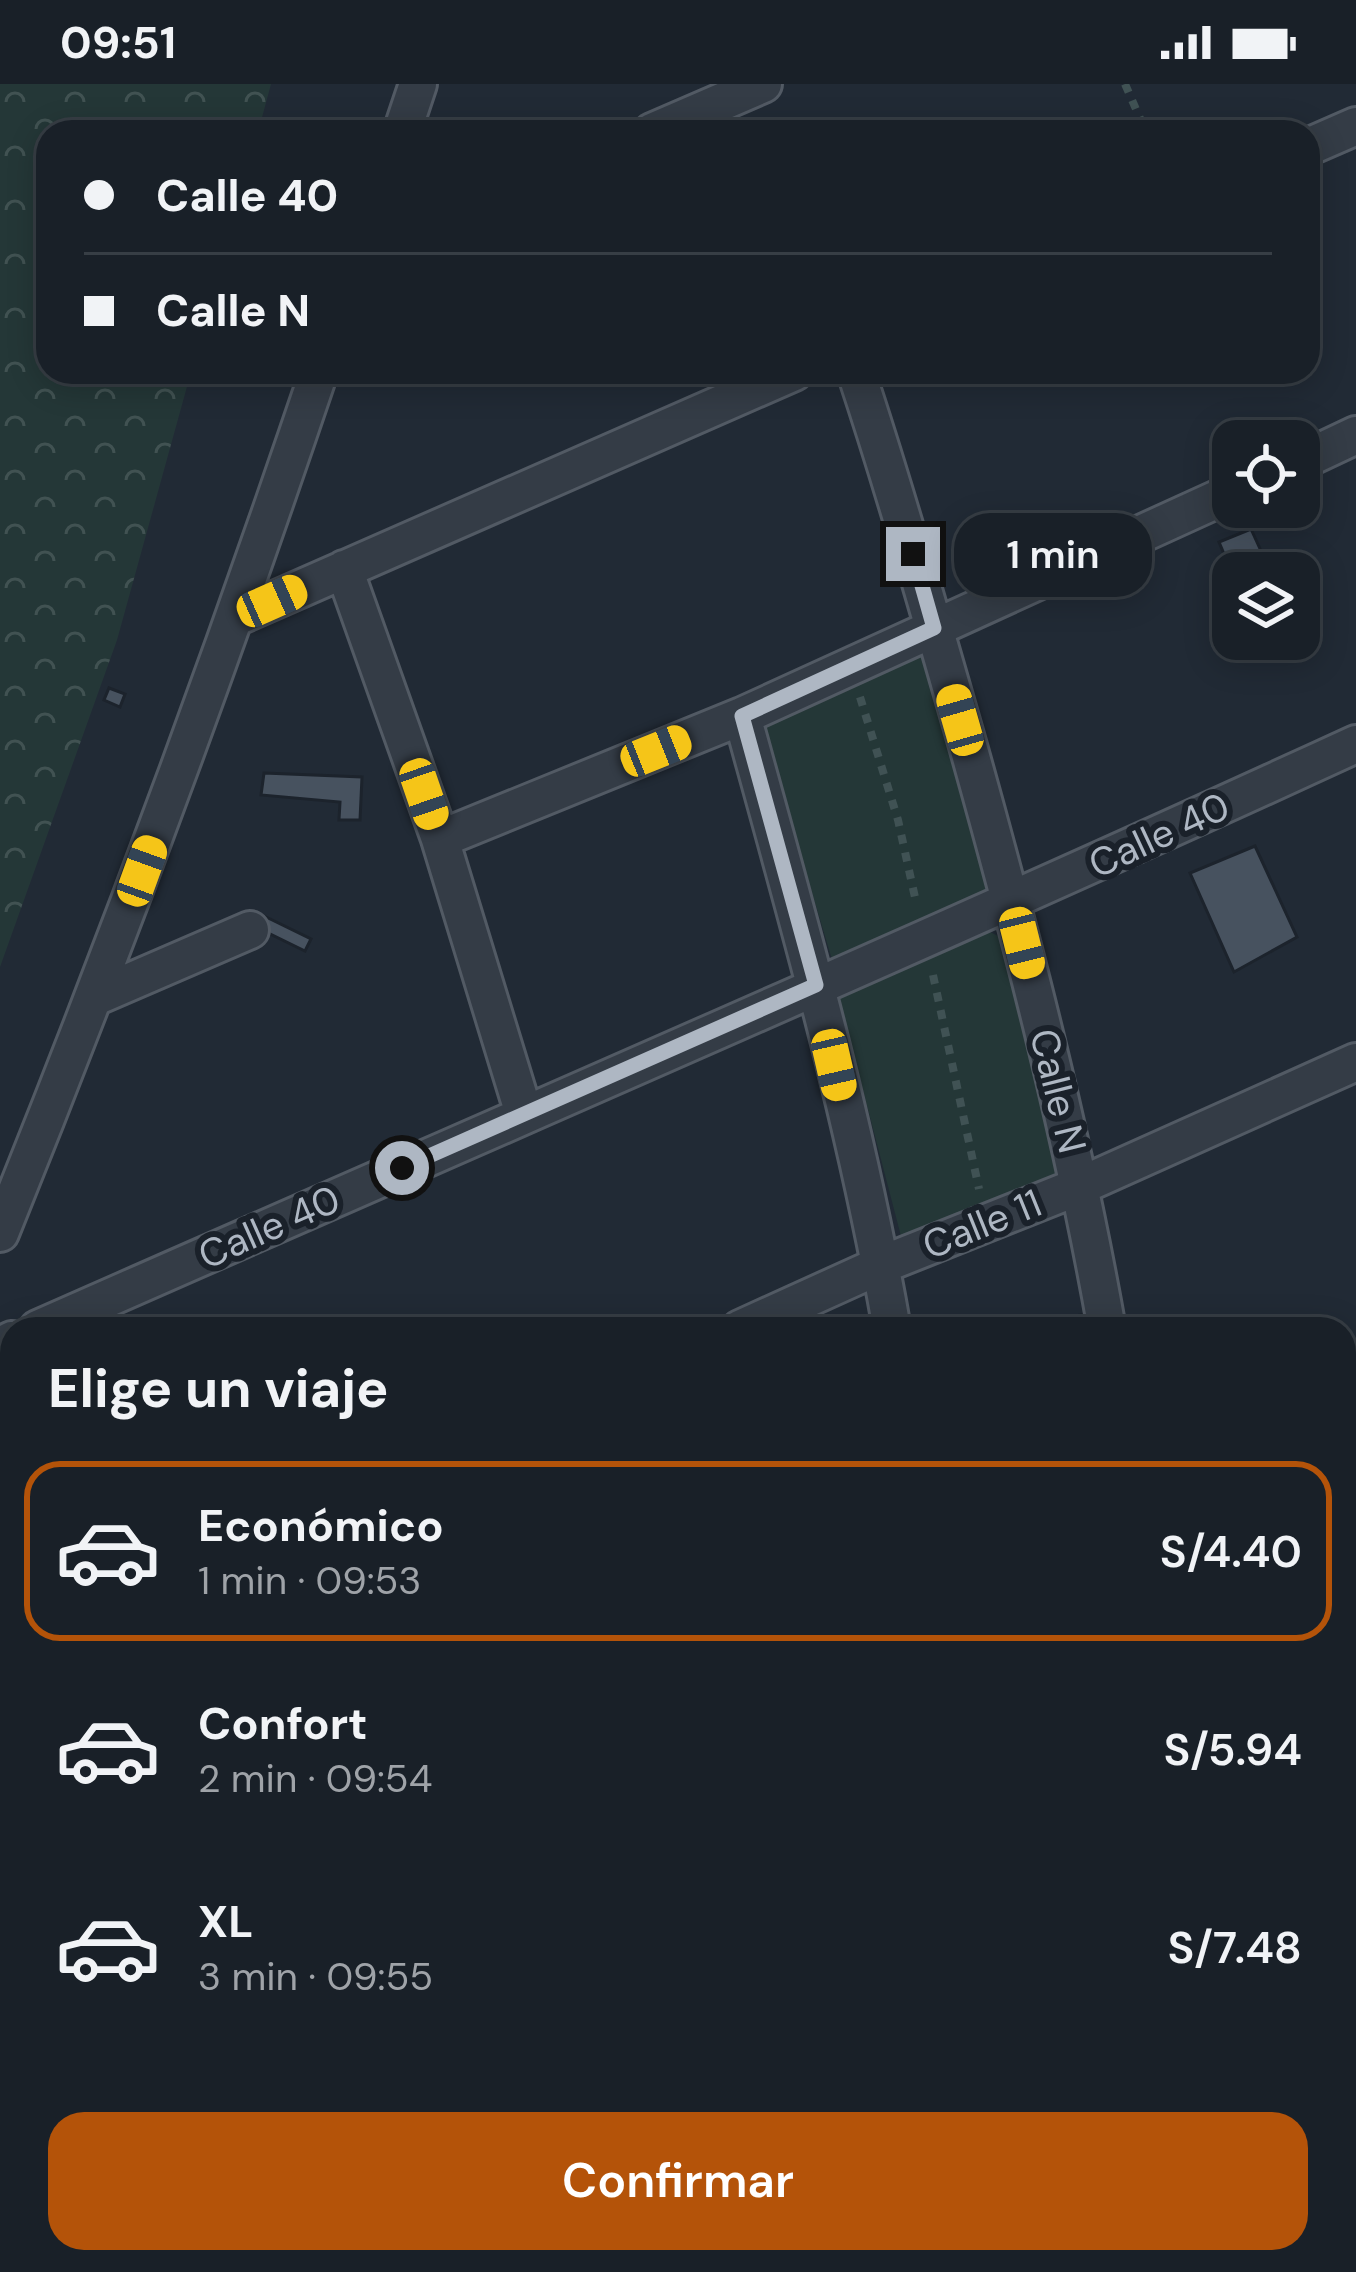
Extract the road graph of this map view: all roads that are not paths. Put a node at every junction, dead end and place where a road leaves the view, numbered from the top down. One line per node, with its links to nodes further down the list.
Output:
1 (418, 84): 3 (street)
2 (763, 84): 4 (street)
3 (406, 120)
4 (680, 120)
5 (1356, 126): 6 (street)
6 (1320, 142)
7 (316, 384): 14 (street)
8 (767, 384): 13 (street)
9 (860, 384): 15 (street, Calle N)
10 (1356, 436): 11 (street)
11 (1320, 452)
12 (1212, 502): 15 (street)
13 (344, 569): 14 (street); 18 (street)
14 (236, 617): 22 (street)
15 (934, 628): 16 (street); 19 (street, Calle N)
16 (742, 716): 18 (street); 21 (street)
17 (1356, 744): 19 (street, Calle 40)
18 (440, 839): 24 (street)
19 (1012, 902): 21 (street, Calle 40); 25 (street, Calle N)
20 (250, 930): 22 (street)
21 (816, 985): 24 (street, Calle 40); 27 (street)
22 (95, 998): 26 (street)
23 (1356, 1061): 25 (street, Calle 11)
24 (524, 1114): 28 (street, Calle 40)
25 (1082, 1185): 27 (street, Calle 11); 31 (street, Calle N)
26 (0, 1233)
27 (881, 1265): 29 (street, Calle 11); 30 (street)
28 (65, 1317)
29 (766, 1317)
30 (890, 1317)
31 (1105, 1317)

